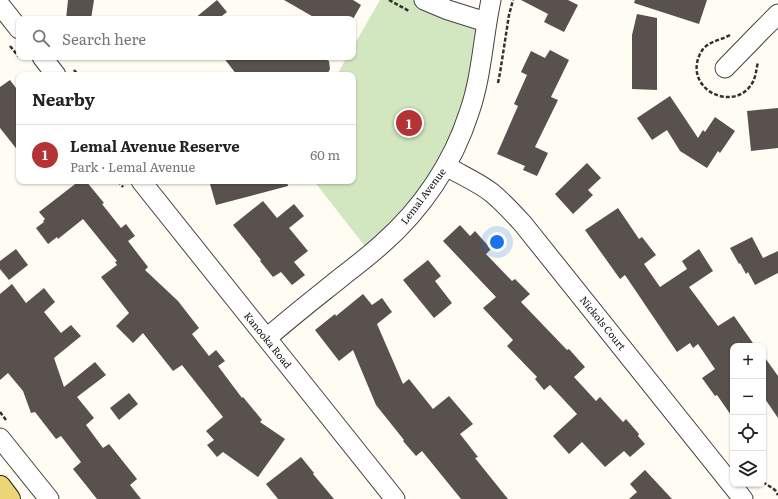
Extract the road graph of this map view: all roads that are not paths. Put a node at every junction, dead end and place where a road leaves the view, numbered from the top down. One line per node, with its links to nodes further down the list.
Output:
1 (424, 0): 5 (street)
2 (491, 0): 5 (street, Lemal Avenue)
3 (0, 5): 6 (street)
4 (778, 14): 8 (street)
5 (486, 22): 10 (street, Lemal Avenue)
6 (16, 25)
7 (44, 60): 9 (street)
8 (726, 68)
9 (54, 72)
10 (446, 166): 12 (street, Lemal Avenue); 18 (street, Nickols Court)
11 (143, 184): 12 (street, Kanooka Road)
12 (267, 338): 17 (street, Kanooka Road)
13 (0, 438): 16 (street)
14 (0, 487): 15 (main road)
15 (9, 499)
16 (49, 499)
17 (395, 499)
18 (743, 499)

